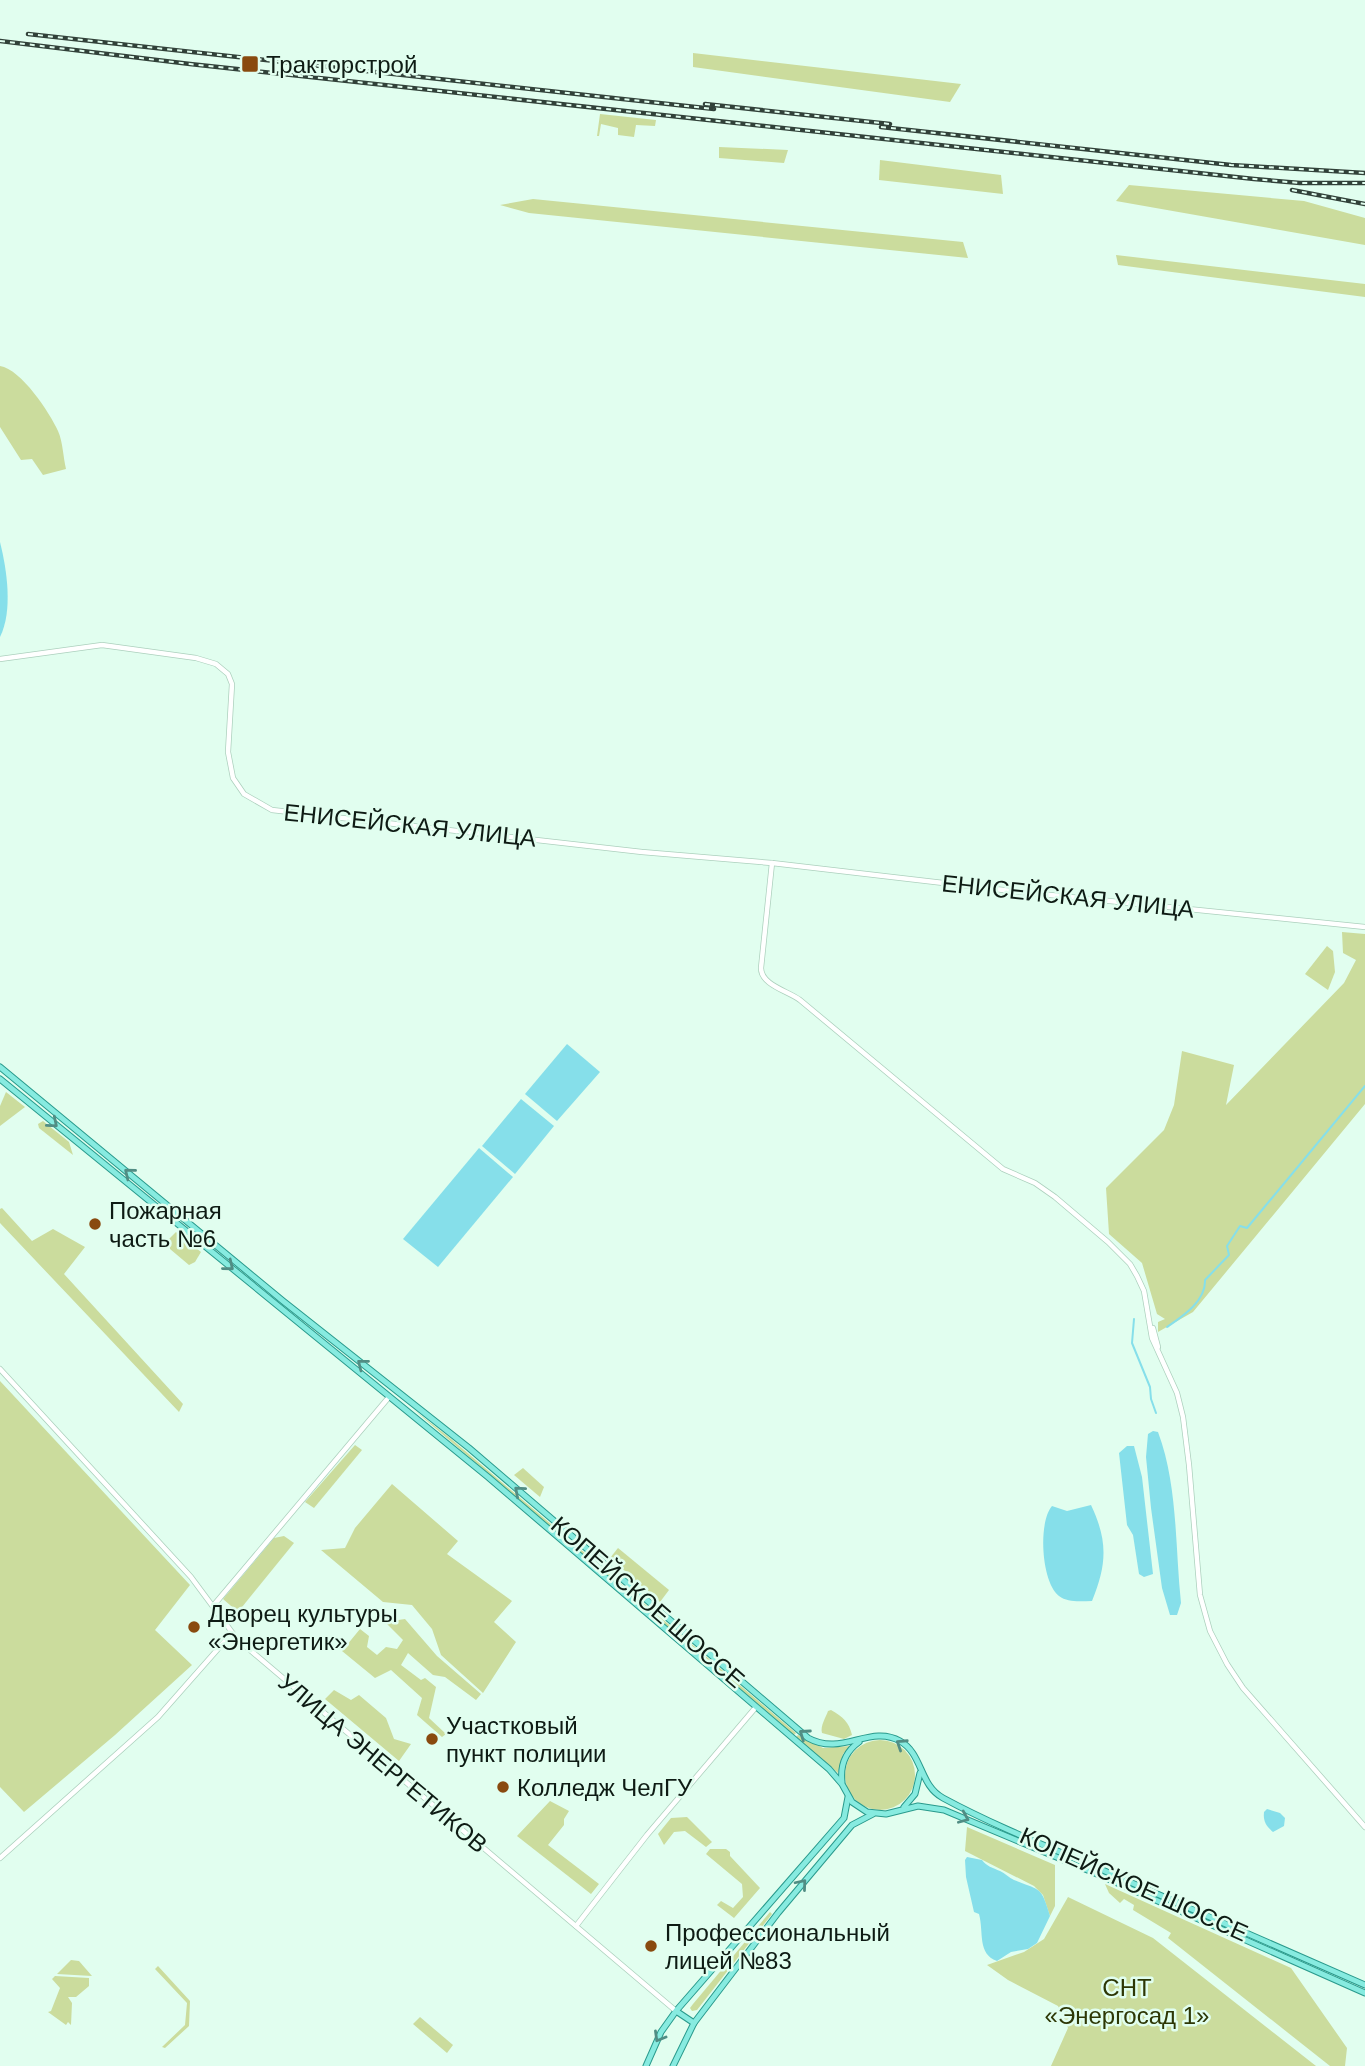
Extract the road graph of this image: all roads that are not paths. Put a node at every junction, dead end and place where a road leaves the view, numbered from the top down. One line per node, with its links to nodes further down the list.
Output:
1 (0, 659): 2 (street, ЕНИСЕЙСКАЯ УЛИЦА)
2 (772, 863): 3 (street, ЕНИСЕЙСКАЯ УЛИЦА); 22 (street)
3 (1365, 927)
4 (0, 1067): 6 (main road, КОПЕЙСКОЕ ШОССЕ, one-way to 4)
5 (0, 1079): 7 (main road, КОПЕЙСКОЕ ШОССЕ, one-way to 7)
6 (145, 1187): 7 (main road); 8 (main road, КОПЕЙСКОЕ ШОССЕ)
7 (140, 1194): 9 (main road, КОПЕЙСКОЕ ШОССЕ)
8 (169, 1206): 9 (main road); 11 (main road, КОПЕЙСКОЕ ШОССЕ, one-way to 8)
9 (163, 1213): 12 (main road, КОПЕЙСКОЕ ШОССЕ, one-way to 12)
10 (0, 1369): 13 (street, УЛИЦА ЭНЕРГЕТИКОВ)
11 (395, 1390): 12 (main road); 16 (main road, КОПЕЙСКОЕ ШОССЕ, one-way to 11)
12 (389, 1397): 13 (street); 15 (main road, КОПЕЙСКОЕ ШОССЕ)
13 (213, 1606): 14 (street, УЛИЦА ЭНЕРГЕТИКОВ)
14 (232, 1633): 23 (street); 26 (street, УЛИЦА ЭНЕРГЕТИКОВ)
15 (756, 1707): 18 (main road, КОПЕЙСКОЕ ШОССЕ); 26 (street)
16 (868, 1737): 17 (main road, КОПЕЙСКОЕ ШОССЕ, one-way to 16); 18 (main road)
17 (920, 1772): 20 (main road); 27 (main road, КОПЕЙСКОЕ ШОССЕ)
18 (842, 1784): 19 (main road, КОПЕЙСКОЕ ШОССЕ)
19 (848, 1797): 21 (main road); 24 (main road)
20 (898, 1811): 21 (main road, КОПЕЙСКОЕ ШОССЕ); 28 (main road, КОПЕЙСКОЕ ШОССЕ, one-way to 28)
21 (873, 1814): 25 (main road, one-way to 21)
22 (1365, 1827)
23 (0, 1858)
24 (769, 1905): 25 (main road); 29 (main road)
25 (778, 1913): 30 (main road)
26 (576, 1926): 29 (street, УЛИЦА ЭНЕРГЕТИКОВ)
27 (1365, 1985)
28 (1365, 1993)
29 (676, 2011): 30 (main road); 31 (main road, one-way to 31)
30 (694, 2023): 32 (main road)
31 (646, 2066)
32 (673, 2066)

